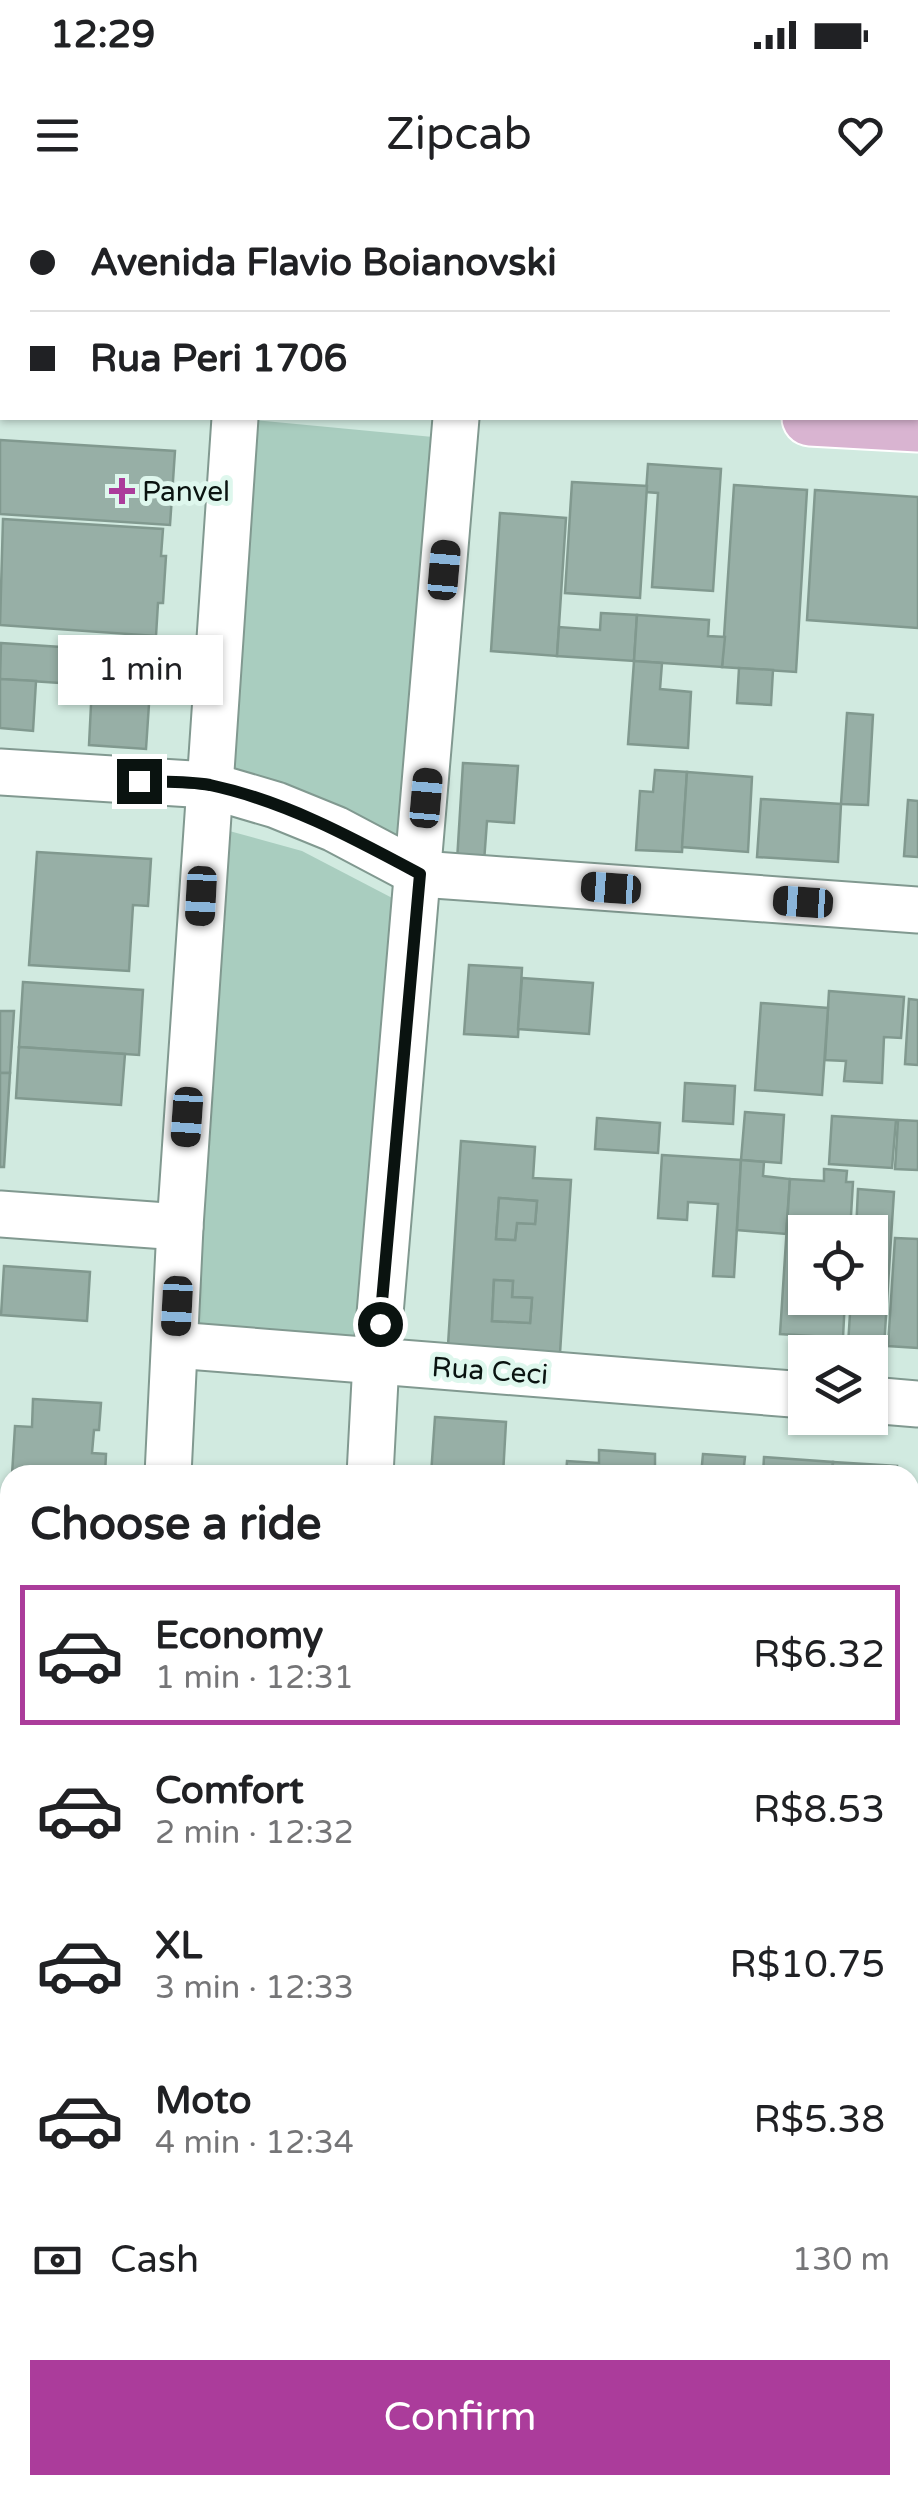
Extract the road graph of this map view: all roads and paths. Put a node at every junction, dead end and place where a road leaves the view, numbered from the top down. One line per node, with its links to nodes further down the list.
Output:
1 (235, 420): 6 (street)
2 (456, 420): 7 (street)
3 (846, 420): 4 (main road)
4 (918, 424)
5 (0, 772): 6 (street)
6 (208, 785): 7 (street); 10 (street)
7 (420, 874): 8 (street); 12 (street)
8 (918, 910)
9 (0, 1214): 10 (street)
10 (180, 1227): 11 (street)
11 (175, 1344): 12 (street, Rua Ceci); 16 (street)
12 (376, 1362): 13 (street, Rua Ceci); 17 (street)
13 (788, 1394)
14 (888, 1402): 15 (street)
15 (918, 1404)
16 (169, 1465)
17 (371, 1465)

